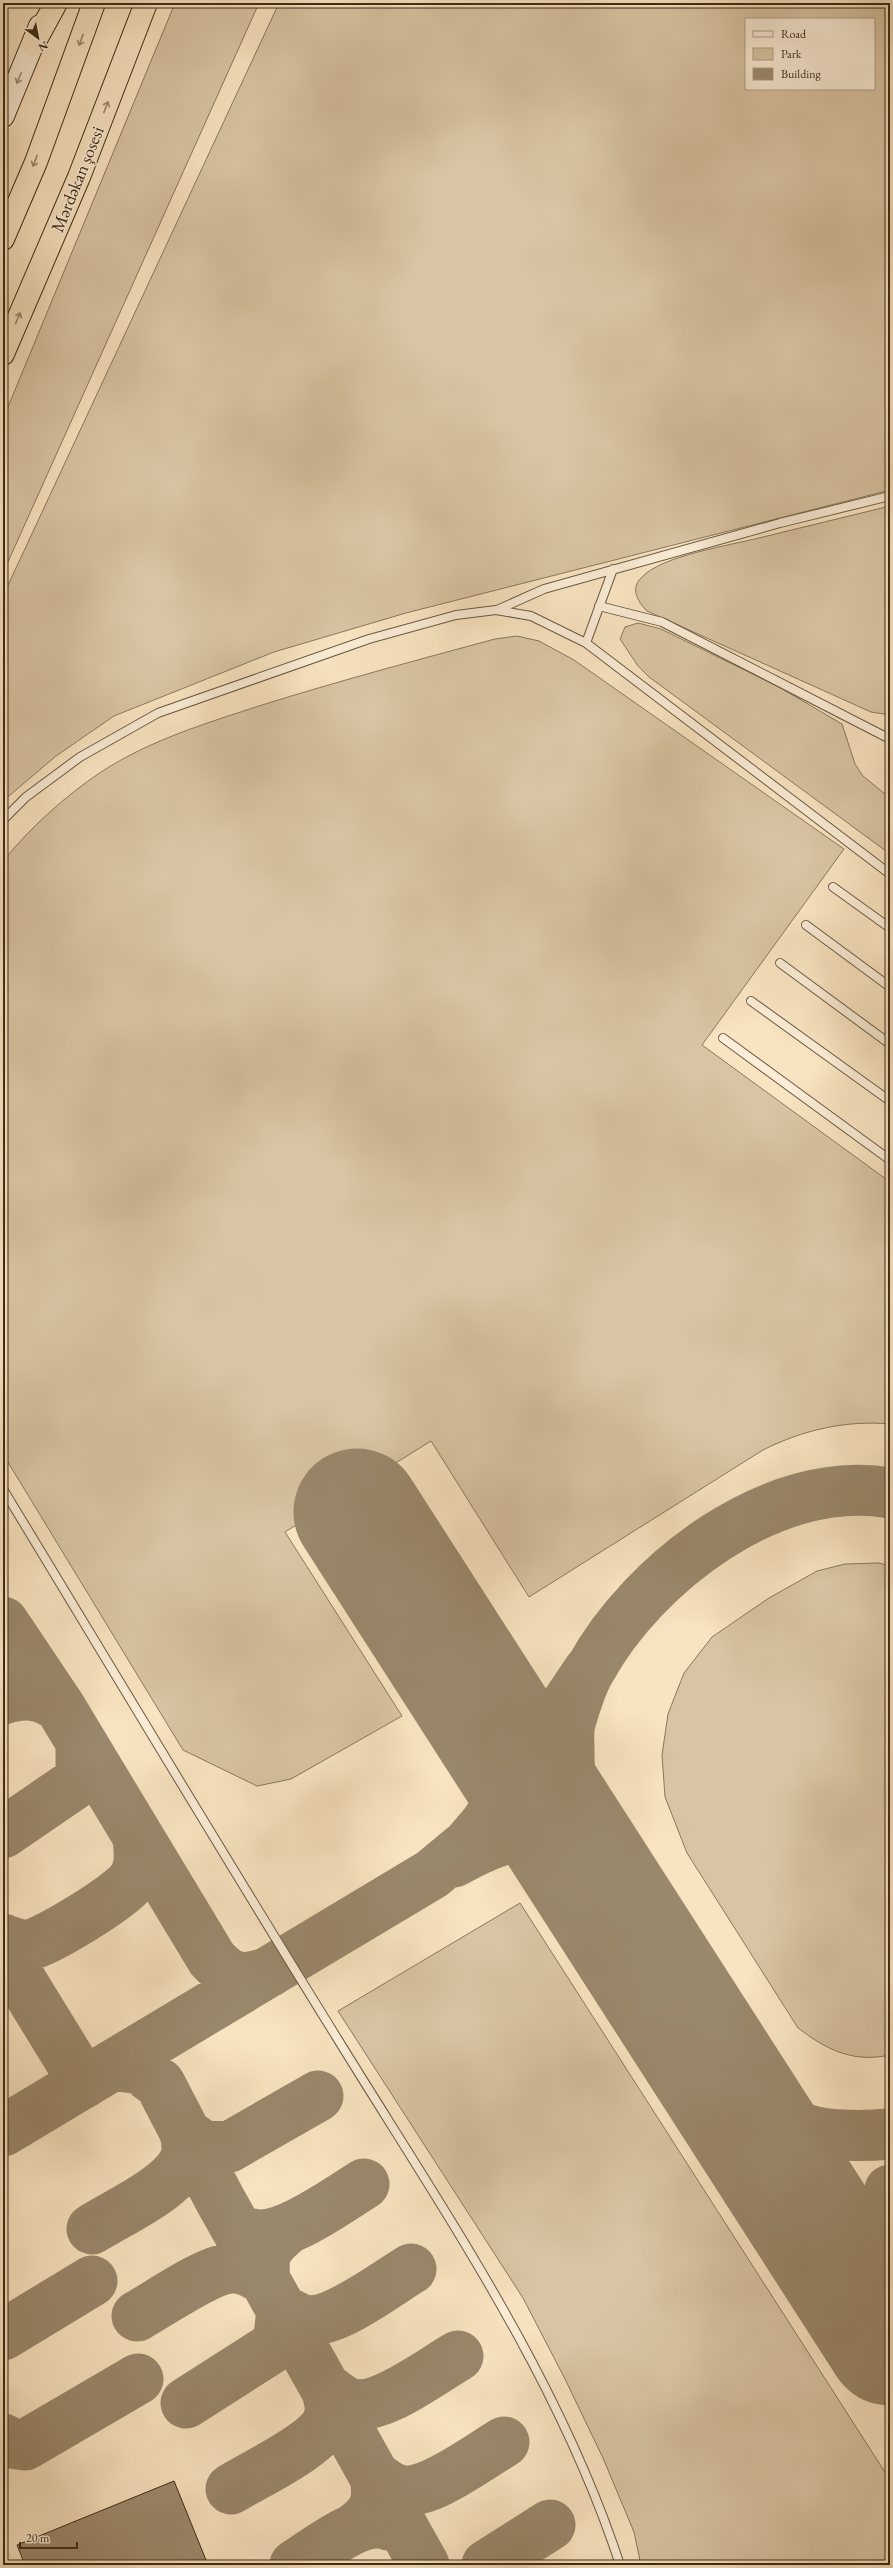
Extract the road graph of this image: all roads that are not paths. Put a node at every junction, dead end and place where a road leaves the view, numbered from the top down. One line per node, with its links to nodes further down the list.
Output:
1 (50, 3): 5 (street)
2 (56, 3): 5 (highway)
3 (94, 3): 7 (highway, one-way to 7)
4 (146, 3): 8 (highway, Mərdəkan şosesi, one-way to 4)
5 (33, 45): 6 (street, one-way to 6)
6 (3, 116)
7 (3, 239)
8 (3, 354)
9 (890, 496): 10 (lane)
10 (614, 569): 11 (lane); 12 (lane)
11 (599, 606): 13 (lane); 14 (lane)
12 (496, 610): 13 (lane); 15 (lane)
13 (586, 643): 16 (lane)
14 (890, 739)
15 (3, 820)
16 (890, 874)
17 (833, 887): 19 (lane)
18 (806, 925): 21 (lane)
19 (890, 928)
20 (780, 963): 24 (lane)
21 (890, 987)
22 (751, 1001): 25 (lane)
23 (723, 1038): 26 (lane)
24 (890, 1044)
25 (890, 1101)
26 (890, 1160)
27 (3, 1489): 28 (lane)
28 (620, 2565)

